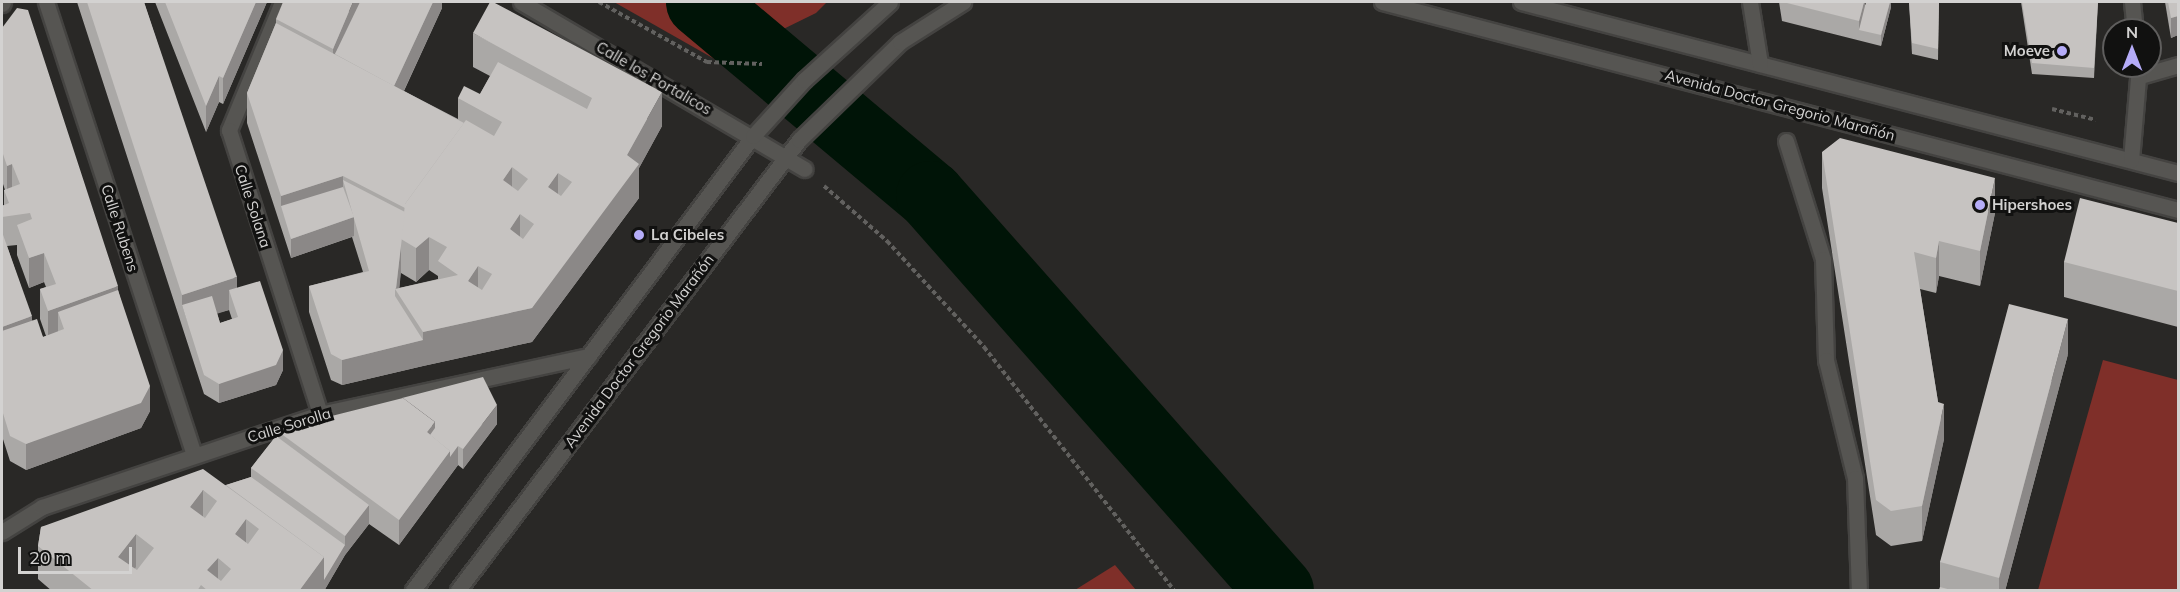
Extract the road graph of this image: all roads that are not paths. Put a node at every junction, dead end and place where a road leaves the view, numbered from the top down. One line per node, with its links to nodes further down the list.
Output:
1 (46, 2): 24 (street, Calle Rubens)
2 (282, 2): 23 (street, Calle Solana)
3 (521, 2): 15 (street, Calle los Portalicos)
4 (890, 2): 15 (street)
5 (963, 2): 17 (street, Avenida Doctor Gregorio Marañón)
6 (1382, 2): 21 (street, Avenida Doctor Gregorio Marañón)
7 (1521, 2): 11 (street)
8 (1750, 2): 11 (street)
9 (2132, 2): 10 (street)
10 (2134, 18)
11 (1760, 64): 18 (street)
12 (2178, 65): 13 (street)
13 (2162, 67)
14 (2138, 78): 18 (street)
15 (753, 136): 17 (street, Calle los Portalicos); 22 (street)
16 (1786, 141): 28 (street)
17 (786, 157): 19 (street, Calle los Portalicos); 27 (street, Avenida Doctor Gregorio Marañón)
18 (2131, 160): 20 (street)
19 (805, 169)
20 (2178, 173)
21 (2178, 210)
22 (589, 356): 23 (street, Calle Sorolla); 26 (street)
23 (320, 414): 24 (street, Calle Sorolla)
24 (194, 454): 25 (street, Calle Sorolla)
25 (2, 528)
26 (413, 591)
27 (458, 591)
28 (1859, 591)

